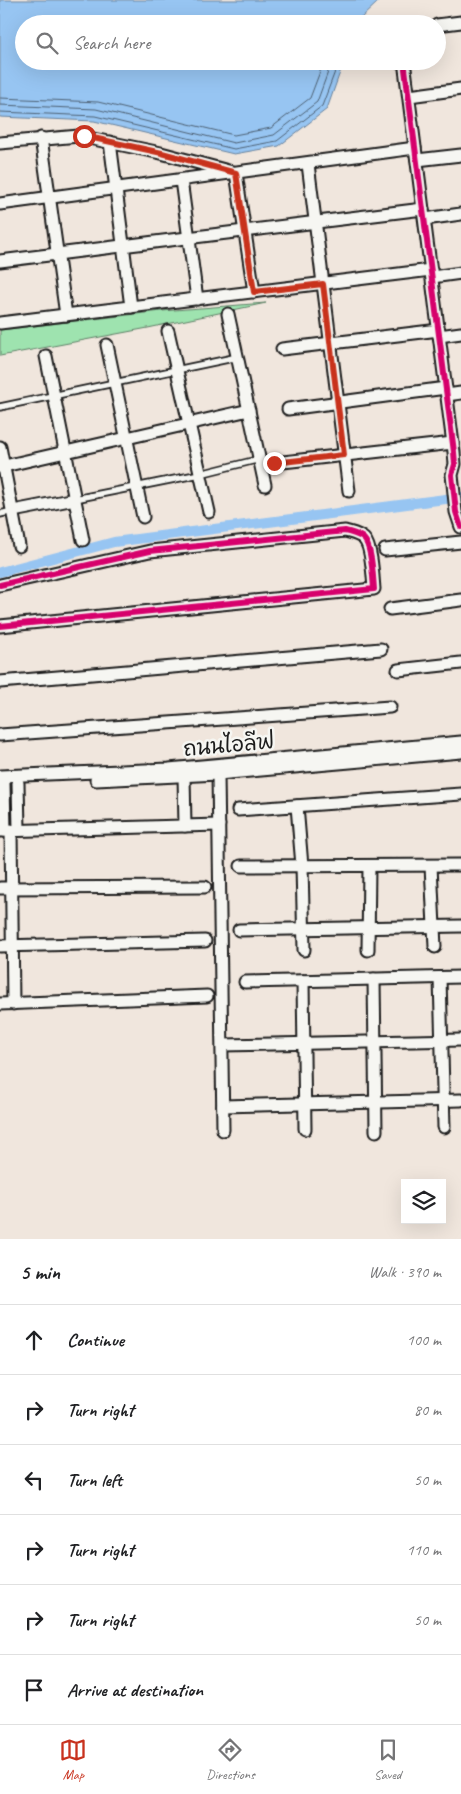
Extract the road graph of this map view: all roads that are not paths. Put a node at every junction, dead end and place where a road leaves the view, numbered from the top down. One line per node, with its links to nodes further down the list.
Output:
1 (461, 22): 2 (street)
2 (446, 24)
3 (405, 70): 5 (street)
4 (461, 89): 5 (street)
5 (409, 96): 9 (street)
6 (41, 138): 7 (street); 8 (street); 16 (street)
7 (110, 142): 13 (street); 15 (street)
8 (0, 143)
9 (416, 148): 11 (street); 12 (street)
10 (461, 155): 11 (street)
11 (417, 160): 18 (street)
12 (308, 164): 13 (street); 20 (street)
13 (236, 173): 14 (street); 21 (street)
14 (181, 180): 15 (street); 22 (street)
15 (116, 189): 16 (street); 23 (street)
16 (49, 198): 17 (street); 24 (street)
17 (0, 204)
18 (424, 214): 19 (street); 20 (street); 27 (street)
19 (461, 214)
20 (315, 222): 21 (street); 28 (street)
21 (245, 231): 22 (street); 29 (street)
22 (189, 238): 23 (street); 30 (street)
23 (123, 246): 24 (street); 31 (street)
24 (57, 254): 25 (street); 33 (street)
25 (0, 261)
26 (461, 273): 27 (street)
27 (432, 274): 28 (street); 36 (street)
28 (323, 284): 29 (street); 38 (street)
29 (254, 292): 30 (street)
30 (197, 299): 31 (street)
31 (131, 307): 33 (street)
32 (228, 314): 42 (street)
33 (66, 315): 34 (street)
34 (0, 323)
35 (168, 331): 43 (street)
36 (439, 333): 37 (street); 38 (street); 45 (street)
37 (461, 333)
38 (330, 343): 40 (street); 48 (street)
39 (107, 345): 44 (street)
40 (282, 349)
41 (46, 356): 47 (street)
42 (238, 357): 43 (lane); 51 (street)
43 (177, 370): 44 (lane); 52 (street)
44 (116, 383): 47 (lane); 53 (street)
45 (447, 392): 46 (street); 48 (street); 55 (street)
46 (461, 393)
47 (54, 394): 49 (lane); 56 (street)
48 (338, 402): 50 (street); 57 (street)
49 (0, 407)
50 (288, 408)
51 (250, 410): 52 (street); 58 (street)
52 (189, 424): 53 (street); 62 (street)
53 (128, 437): 56 (street); 64 (street)
54 (0, 447): 60 (street)
55 (456, 449): 57 (street); 61 (street)
56 (65, 451): 60 (street); 66 (street)
57 (344, 455): 59 (street); 65 (street)
58 (260, 459): 62 (lane); 63 (street)
59 (274, 463)
60 (2, 466): 67 (street)
61 (458, 469): 71 (street)
62 (200, 474): 64 (lane); 68 (street)
63 (265, 485)
64 (138, 486): 66 (lane); 70 (street)
65 (349, 491)
66 (75, 499): 67 (street); 72 (street)
67 (13, 511): 69 (lane); 74 (street)
68 (209, 512)
69 (0, 514)
70 (143, 517)
71 (461, 527)
72 (83, 540)
73 (461, 542): 75 (street)
74 (19, 546)
75 (385, 550)
76 (0, 585): 79 (street)
77 (461, 600): 78 (street)
78 (390, 609)
79 (0, 626)
80 (381, 648): 83 (street)
81 (461, 663): 82 (street)
82 (398, 670)
83 (0, 682)
84 (390, 707): 85 (street)
85 (0, 735)
86 (461, 742): 90 (street, ถนนไอลีฟ)
87 (461, 752): 88 (street, ถนนไอลีฟ)
88 (218, 774): 89 (street, ถนนไอลีฟ); 95 (street)
89 (184, 776): 91 (street, ถนนไอลีฟ); 96 (street)
90 (1, 781): 91 (street, ถนนไอลีฟ); 97 (street)
91 (18, 783): 97 (street)
92 (461, 794): 93 (street)
93 (297, 806): 94 (street); 100 (street)
94 (238, 810)
95 (219, 825): 96 (street); 128 (street)
96 (185, 826): 97 (street)
97 (9, 831): 104 (street)
98 (461, 865): 102 (street)
99 (241, 866): 100 (street)
100 (302, 866): 101 (street); 108 (street)
101 (369, 866): 102 (street); 107 (street)
102 (431, 866): 105 (street)
103 (204, 887): 104 (street)
104 (6, 888): 112 (street)
105 (433, 926): 106 (street); 107 (street); 113 (street)
106 (461, 926)
107 (368, 928): 108 (street); 115 (street)
108 (304, 929): 109 (street); 114 (street)
109 (239, 930)
110 (205, 941): 112 (street)
111 (0, 946): 112 (street)
112 (12, 946): 123 (street)
113 (435, 947)
114 (304, 950)
115 (368, 950)
116 (440, 978): 117 (street); 118 (street); 124 (street)
117 (461, 978)
118 (374, 979): 119 (street); 126 (street)
119 (303, 980): 120 (street); 127 (street)
120 (245, 982)
121 (207, 996): 123 (street)
122 (0, 1004): 123 (street)
123 (13, 1004)
124 (441, 1040): 125 (street); 126 (street); 129 (street)
125 (461, 1040)
126 (375, 1042): 127 (street); 131 (street)
127 (304, 1044): 128 (street); 132 (street)
128 (223, 1046): 133 (street)
129 (443, 1100): 130 (street); 131 (street); 134 (street)
130 (461, 1100)
131 (376, 1102): 132 (street); 137 (street)
132 (305, 1104): 133 (street); 135 (street)
133 (223, 1106): 136 (street)
134 (444, 1127)
135 (306, 1129)
136 (223, 1130)
137 (376, 1131)

